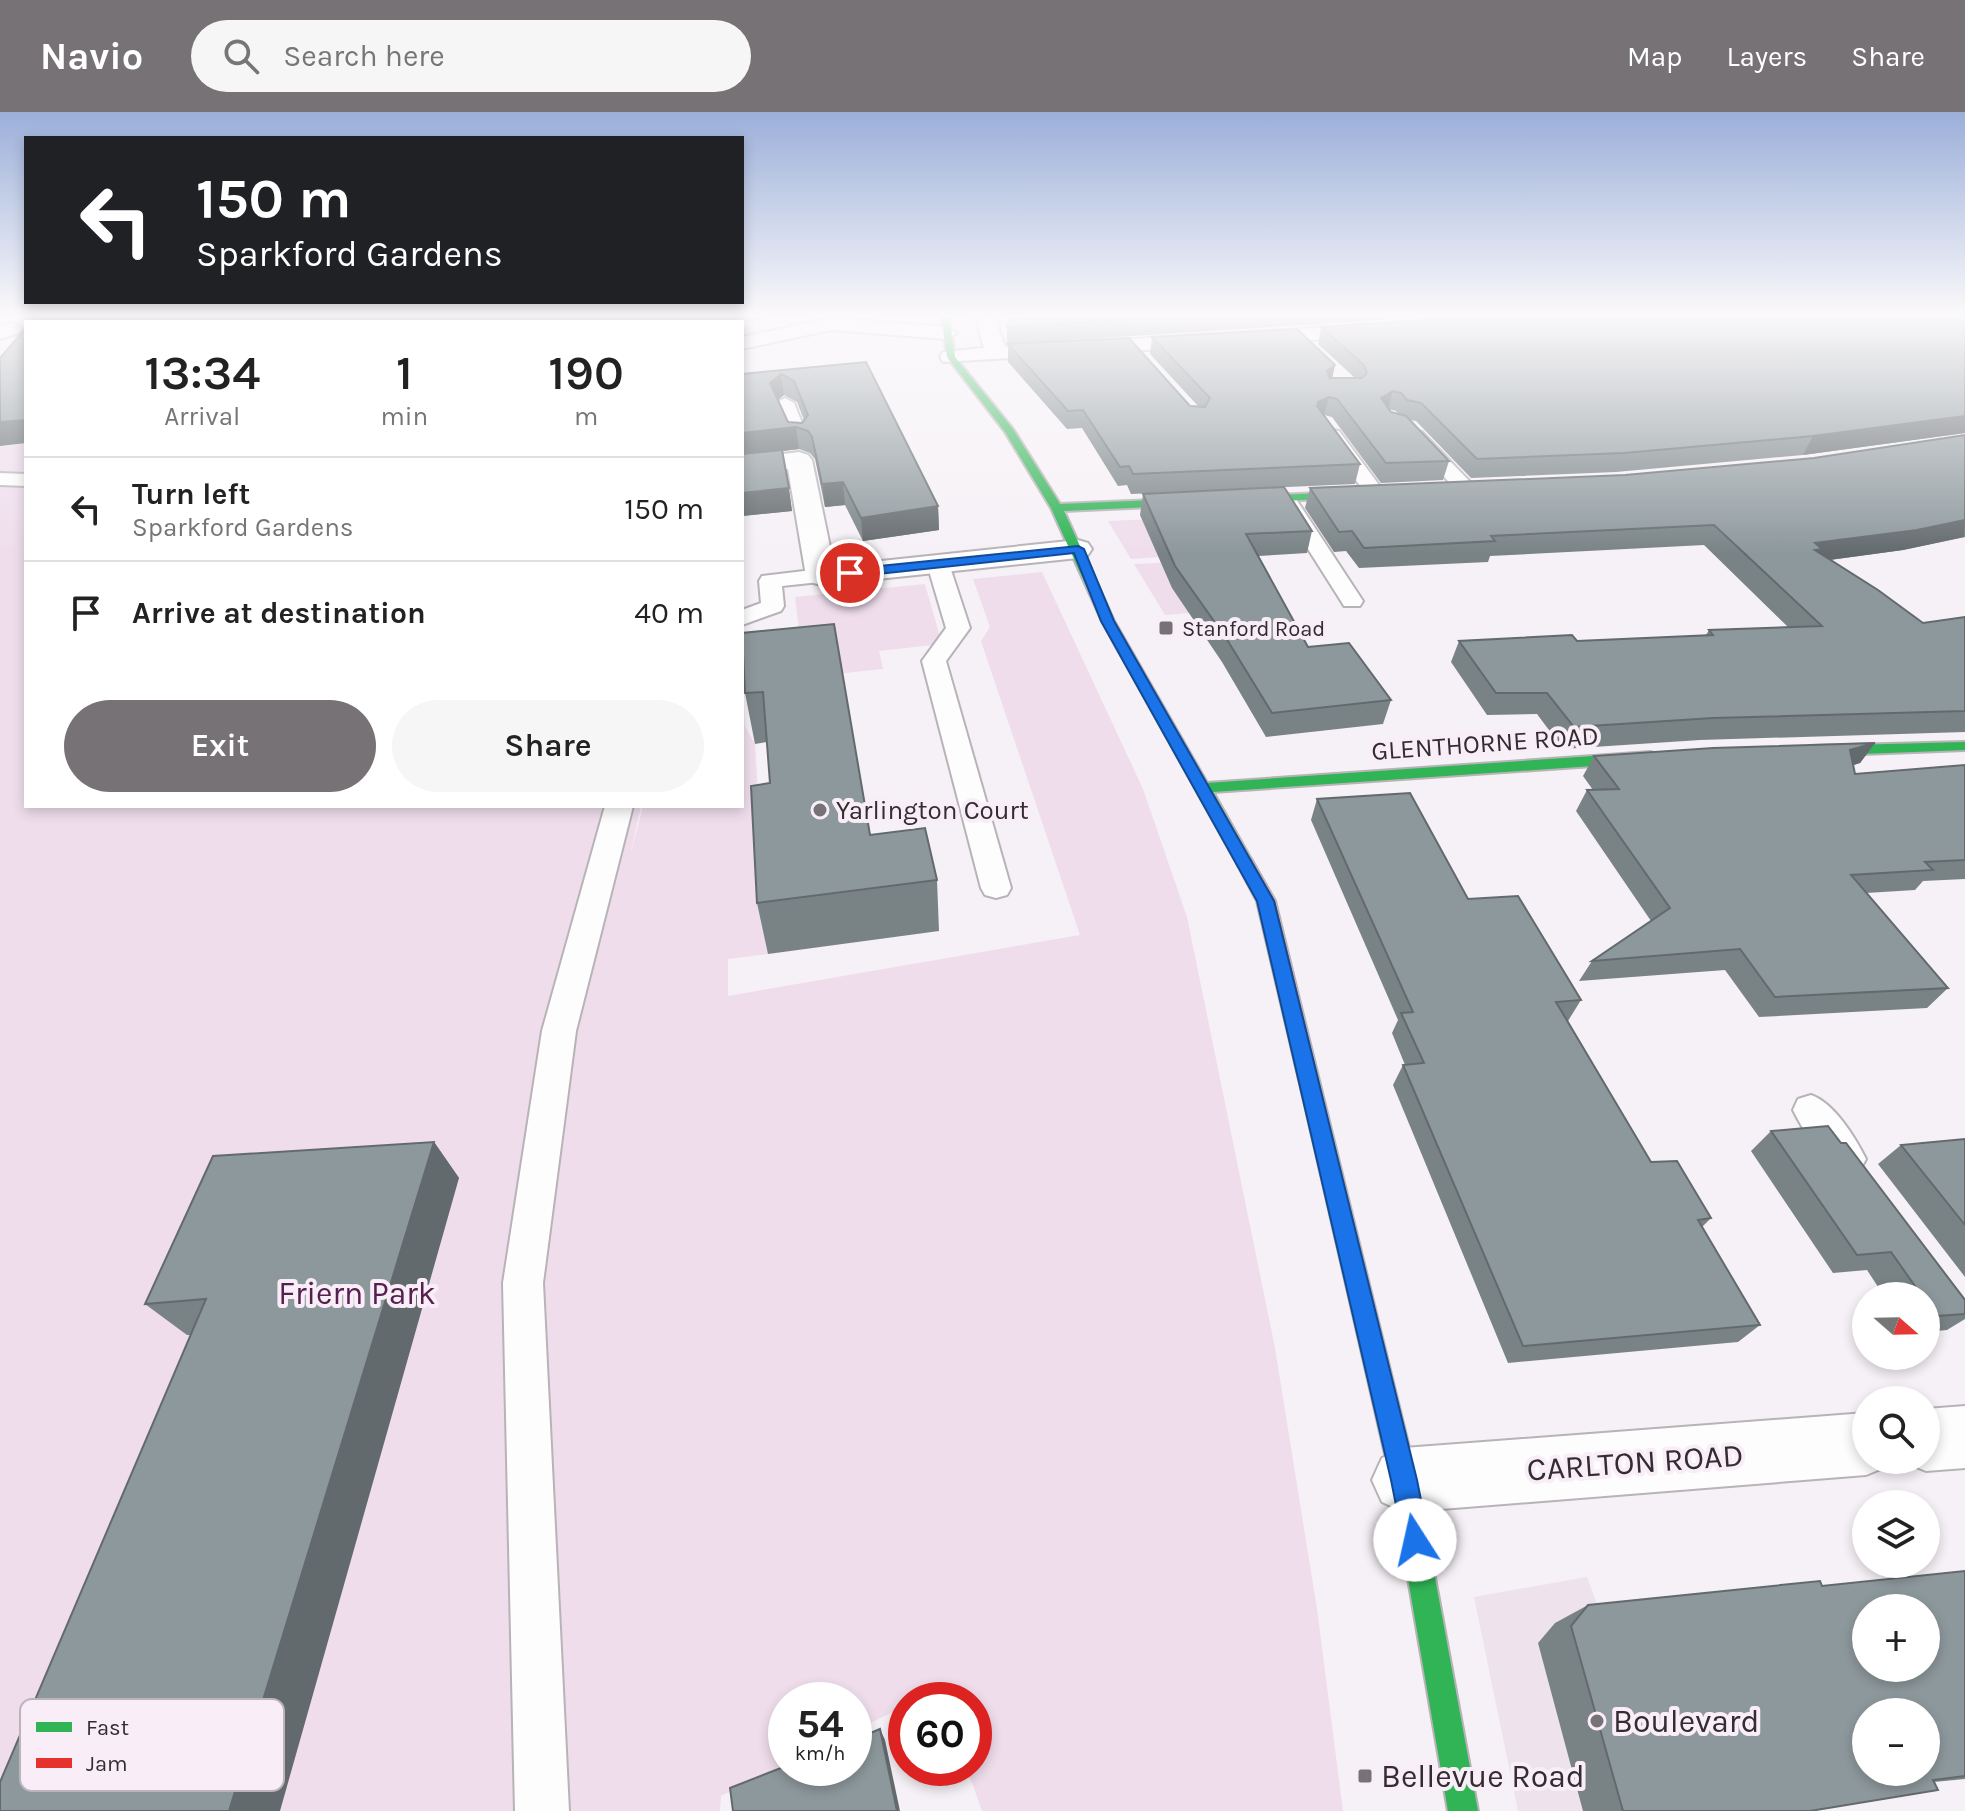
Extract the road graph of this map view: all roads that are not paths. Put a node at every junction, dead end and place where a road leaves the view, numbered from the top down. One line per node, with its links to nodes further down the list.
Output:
1 (981, 395): 13 (main road)
2 (785, 403): 5 (lane)
3 (1324, 423): 11 (lane)
4 (1394, 425): 9 (lane)
5 (799, 449): 6 (street); 16 (street)
6 (744, 466)
7 (0, 479): 8 (lane)
8 (24, 480)
9 (1474, 489): 10 (main road)
10 (1436, 491)
11 (1382, 493): 12 (main road)
12 (1285, 497): 13 (main road); 17 (lane)
13 (1057, 508): 14 (main road)
14 (1078, 549): 15 (street); 22 (main road)
15 (938, 564): 16 (street); 24 (lane)
16 (821, 576): 18 (lane)
17 (1352, 601)
18 (744, 617)
19 (1965, 746): 20 (main road)
20 (1791, 751)
21 (1668, 756): 22 (main road, GLENTHORNE ROAD)
22 (1201, 788): 30 (main road)
23 (618, 808): 31 (lane)
24 (996, 888)
25 (1811, 1110): 26 (lane)
26 (1865, 1183)
27 (1965, 1437): 28 (street)
28 (1940, 1439)
29 (1852, 1445): 30 (street, CARLTON ROAD)
30 (1404, 1480): 32 (main road)
31 (542, 1811)
32 (1463, 1811)

